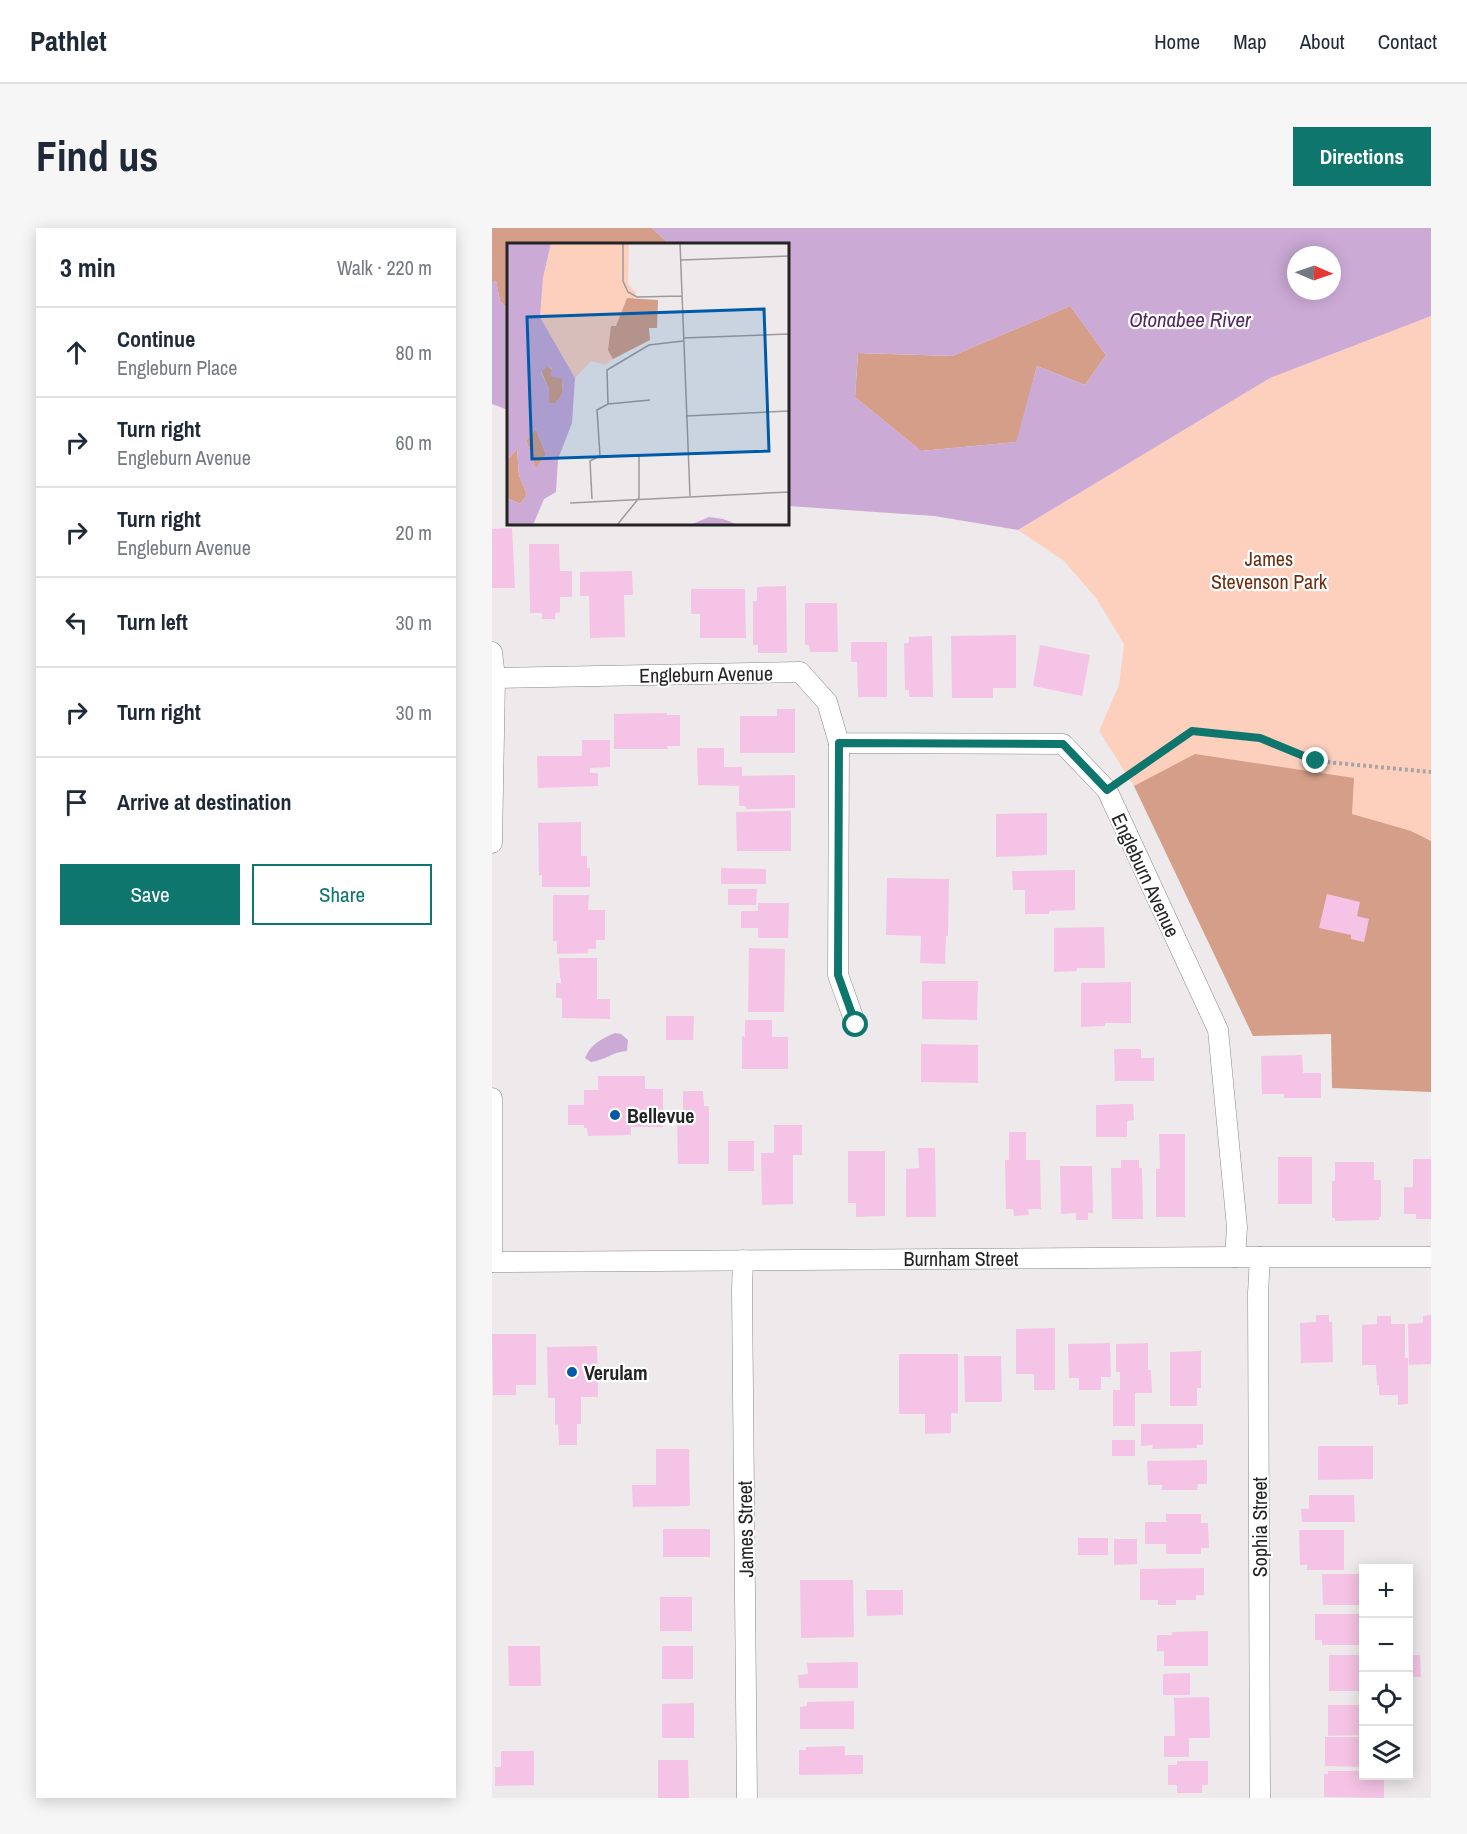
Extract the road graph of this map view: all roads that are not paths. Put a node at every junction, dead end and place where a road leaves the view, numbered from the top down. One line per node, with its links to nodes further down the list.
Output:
1 (492, 652): 2 (street)
2 (495, 678): 3 (street, Engleburn Avenue); 4 (street)
3 (839, 743): 5 (street); 7 (street, Engleburn Avenue)
4 (492, 843)
5 (856, 1025)
6 (492, 1098): 11 (street)
7 (1235, 1257): 8 (street, Burnham Street); 10 (street, Burnham Street)
8 (1260, 1257): 9 (street, Burnham Street); 13 (street, Sophia Street)
9 (1431, 1257)
10 (743, 1260): 11 (street, Burnham Street); 12 (street, James Street)
11 (492, 1262)
12 (747, 1798)
13 (1260, 1798)

